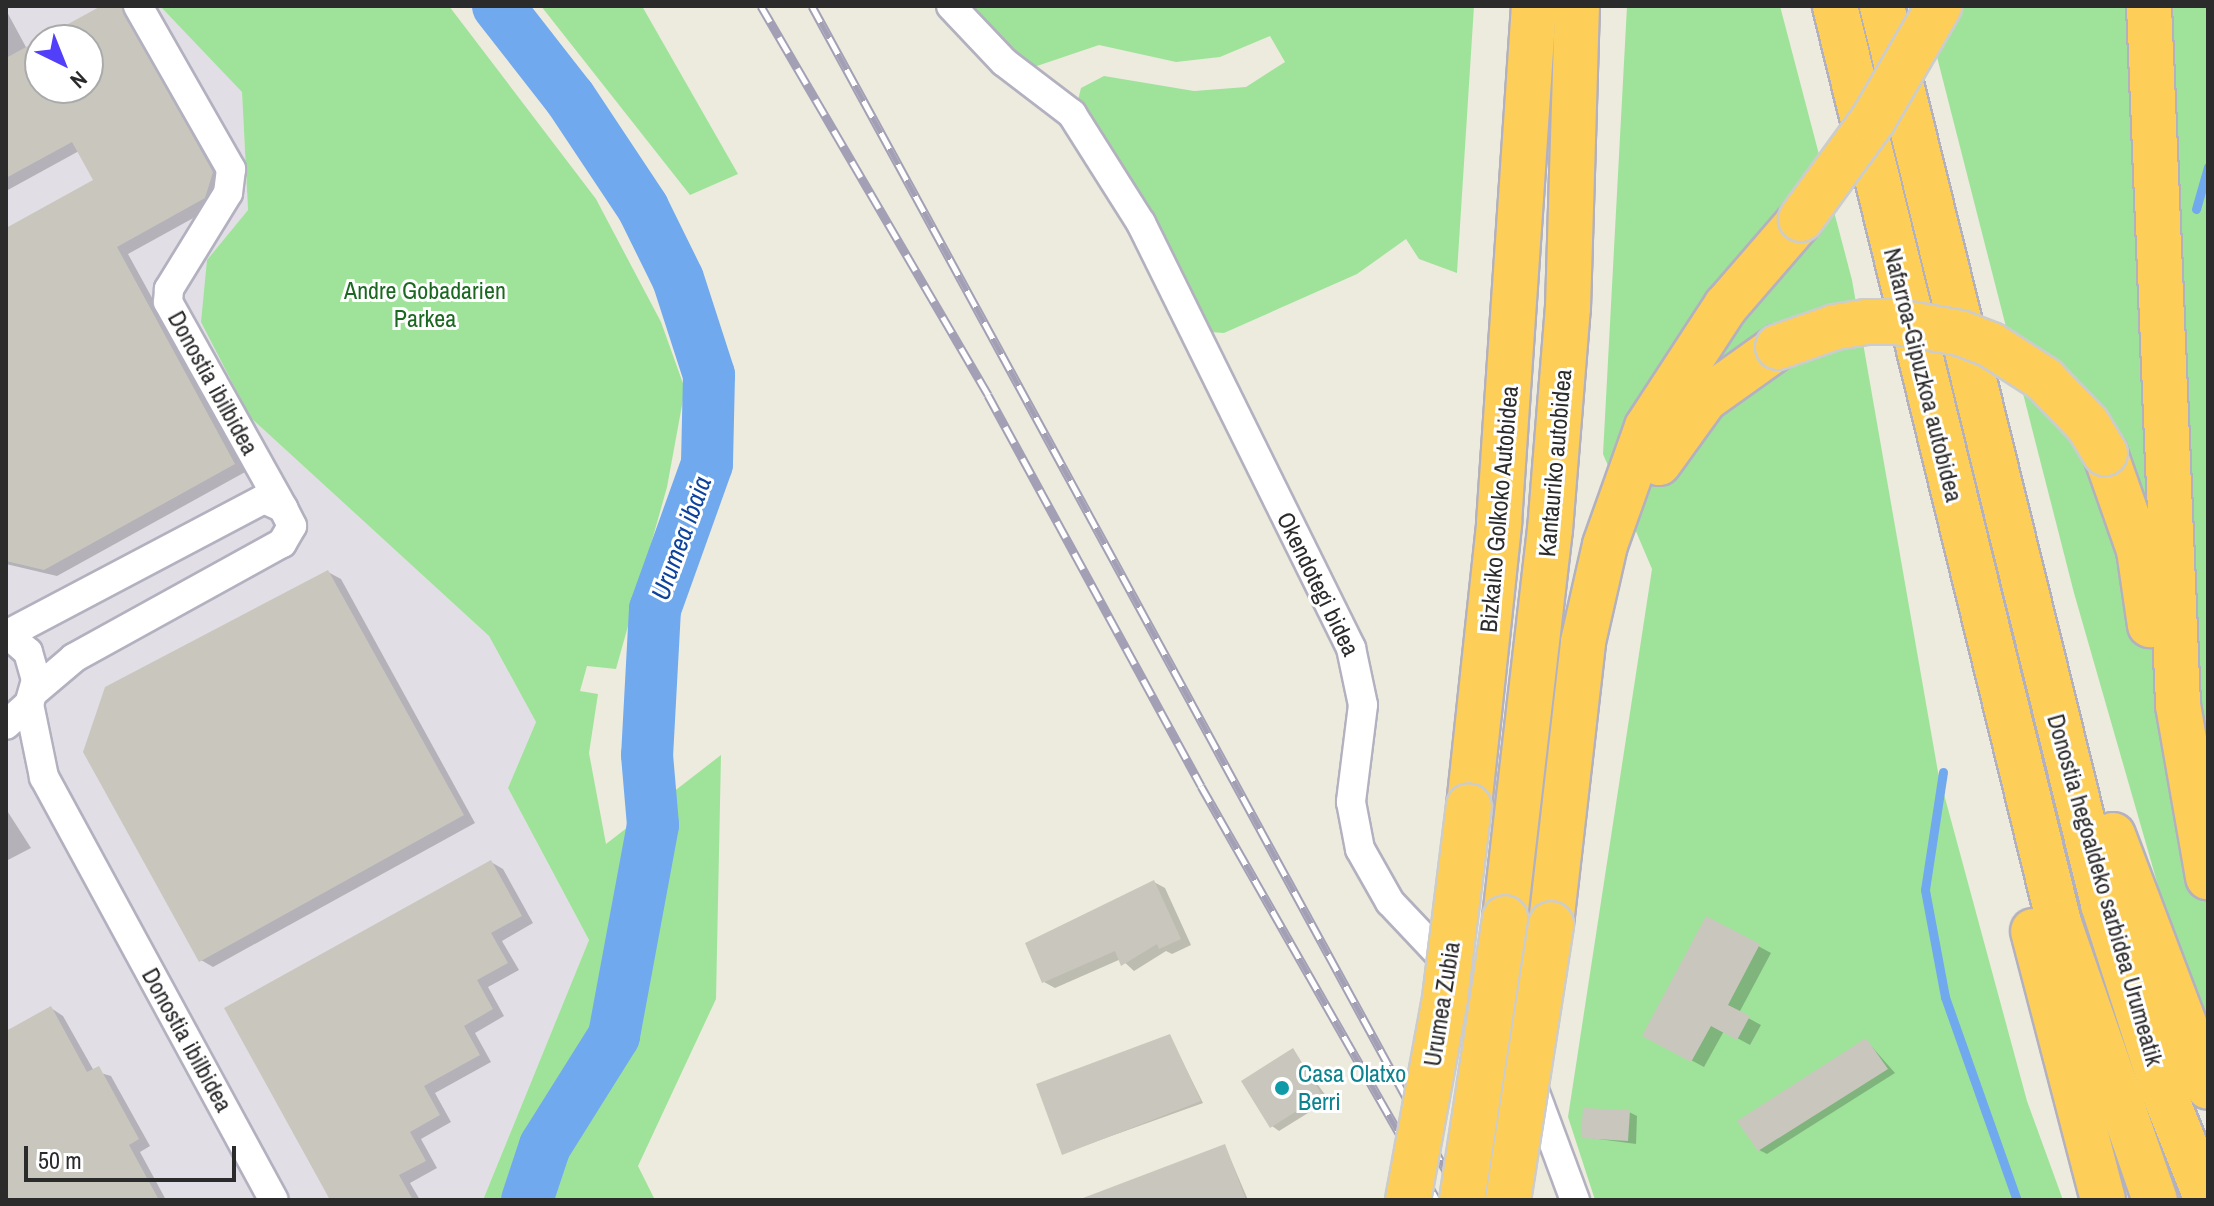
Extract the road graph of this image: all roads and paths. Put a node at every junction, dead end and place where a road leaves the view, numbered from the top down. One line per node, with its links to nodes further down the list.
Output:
1 (138, 6): 11 (street, Donostia ibilbidea)
2 (951, 6): 27 (street, Okendotegi bidea)
3 (1511, 6): 10 (highway)
4 (1534, 6): 10 (highway)
5 (1577, 6): 21 (highway, Kantauriko autobidea)
6 (1835, 6): 17 (highway, Nafarroa-Gipuzkoa autobidea)
7 (1882, 6): 13 (highway, Nafarroa-Gipuzkoa autobidea)
8 (1939, 6): 19 (highway, bridge)
9 (2149, 6): 15 (highway)
10 (1522, 211): 18 (highway, Bizkaiko Golkoko Autobidea)
11 (283, 508): 12 (street); 14 (street)
12 (7, 634): 14 (street, Donostia ibilbidea)
13 (2042, 669): 22 (highway); 30 (highway, Donostia hegoaldeko sarbidea Urumeatik)
14 (32, 698): 16 (street); 23 (street, Donostia ibilbidea)
15 (2178, 705): 19 (highway, bridge); 20 (highway)
16 (6, 725)
17 (2012, 743): 28 (highway); 29 (highway, Donostia hegoaldeko sarbidea Urumeatik)
18 (1469, 806): 24 (highway, Urumea Zubia, bridge)
19 (1564, 823): 26 (highway, bridge)
20 (2208, 877)
21 (1505, 918): 25 (highway, Urumea Zubia, bridge)
22 (2208, 1087)
23 (274, 1200)
24 (1408, 1200)
25 (1462, 1200)
26 (1508, 1200)
27 (1575, 1200)
28 (2103, 1200)
29 (2155, 1200)
30 (2207, 1200)

